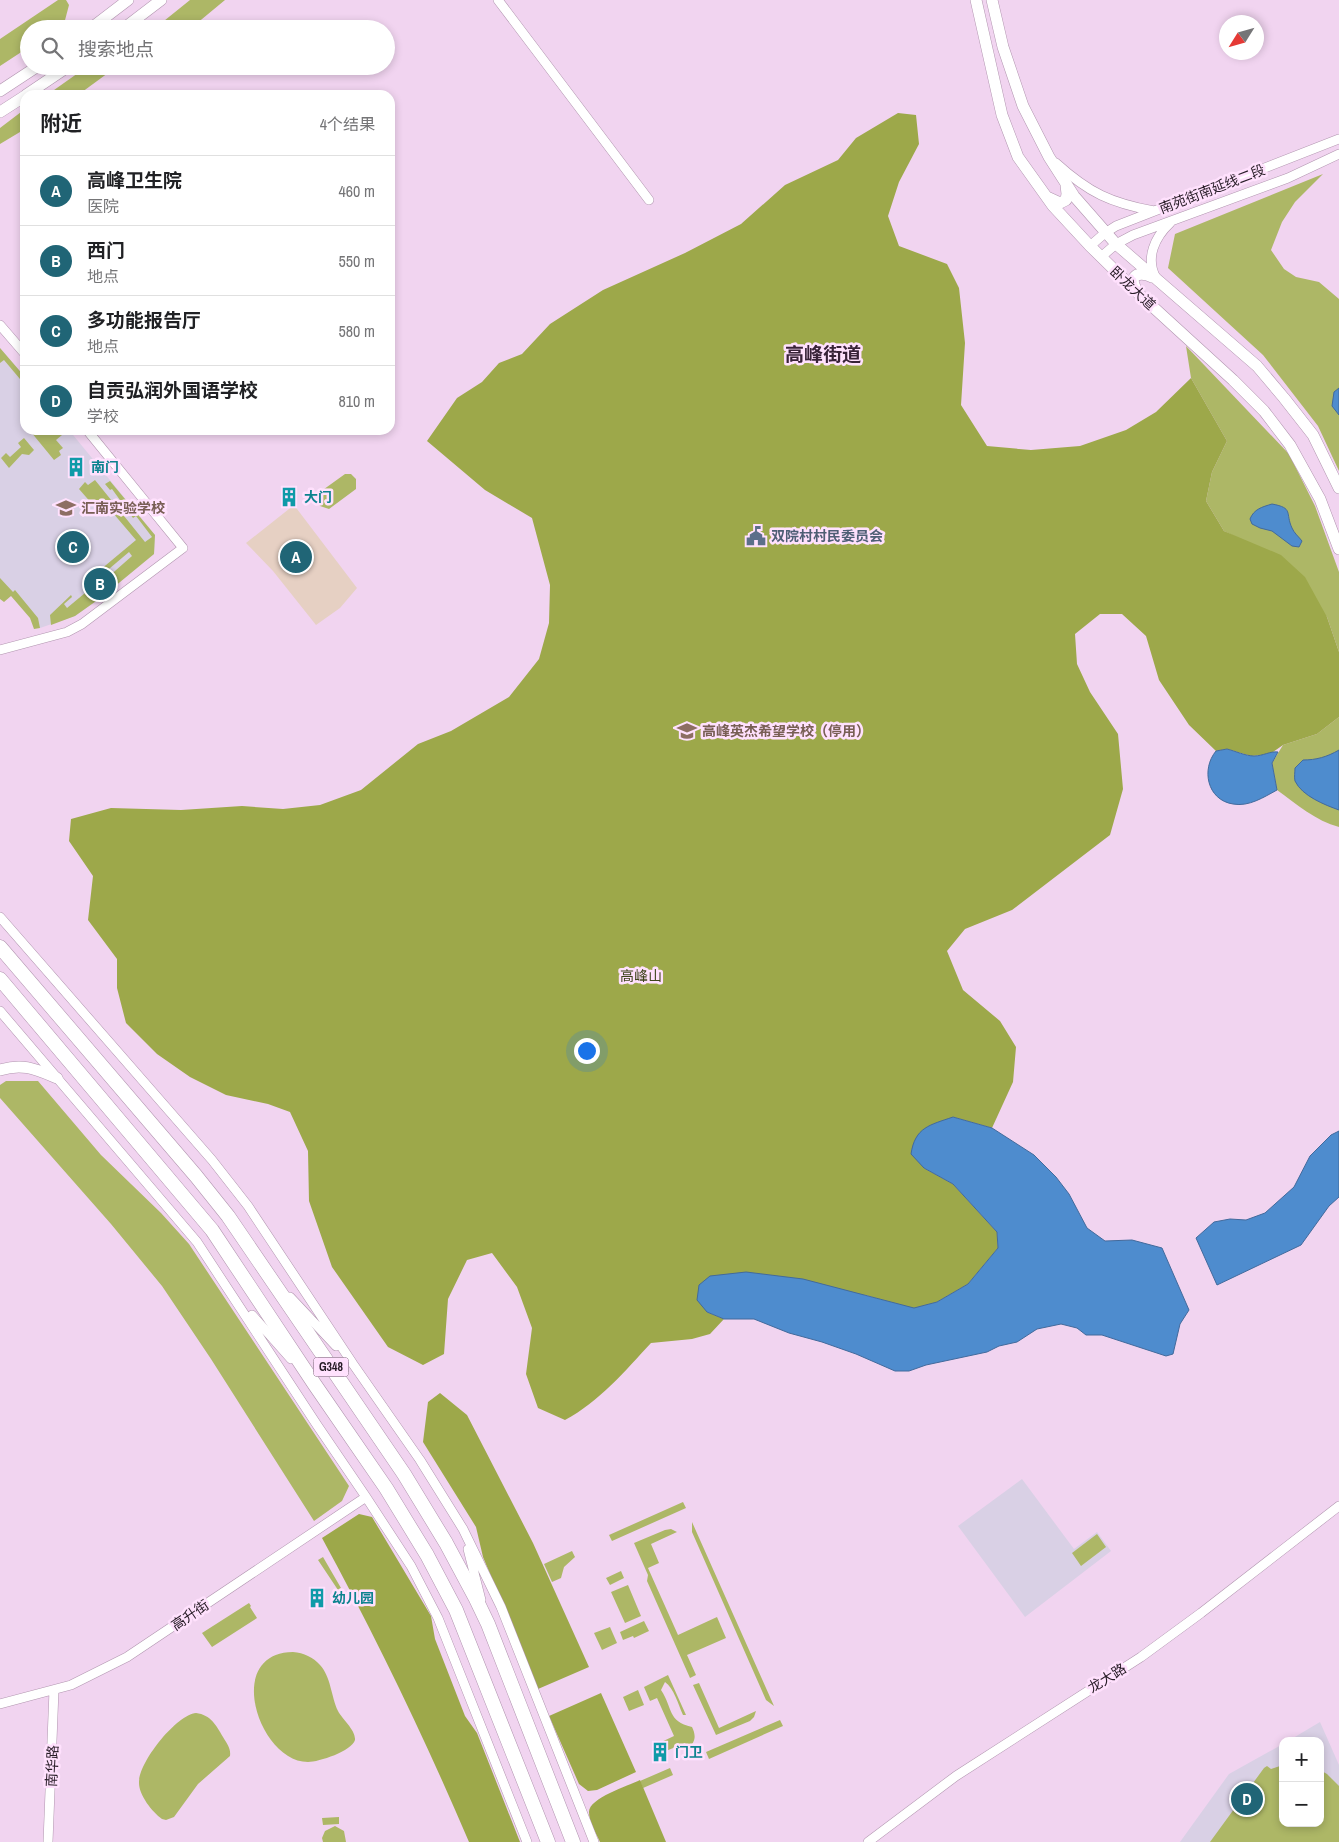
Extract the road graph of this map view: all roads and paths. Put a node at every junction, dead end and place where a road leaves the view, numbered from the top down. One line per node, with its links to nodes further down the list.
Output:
1 (128, 0): 6 (main road)
2 (161, 0): 7 (main road)
3 (498, 0): 19 (street)
4 (976, 0): 18 (main road, 卧龙大道)
5 (992, 0): 16 (main road, 卧龙大道)
6 (102, 20)
7 (135, 20)
8 (24, 75): 11 (main road)
9 (56, 75): 10 (main road)
10 (33, 90)
11 (0, 91)
12 (20, 99): 13 (main road)
13 (0, 112)
14 (1339, 138): 20 (street, 南苑街南延线二段)
15 (1339, 154): 21 (street, 南苑街南延线二段)
16 (1049, 157): 17 (main road, 卧龙大道); 20 (street)
17 (1066, 185): 18 (main road); 22 (main road, 卧龙大道)
18 (1046, 196): 24 (main road, 卧龙大道)
19 (649, 200)
20 (1155, 211): 22 (street, 南苑街南延线二段)
21 (1174, 219): 23 (street, 南苑街南延线二段); 26 (street)
22 (1105, 233): 23 (main road, 卧龙大道); 24 (street, 南苑街南延线二段)
23 (1116, 244): 25 (street, 南苑街南延线二段); 26 (main road, 卧龙大道)
24 (1090, 246): 25 (main road, 卧龙大道)
25 (1101, 258): 27 (main road, 卧龙大道)
26 (1156, 280): 27 (main road); 31 (main road, 卧龙大道)
27 (1140, 296): 32 (main road, 卧龙大道)
28 (0, 325): 29 (street)
29 (20, 348)
30 (92, 435): 33 (street)
31 (1339, 488)
32 (1339, 549)
33 (0, 650)
34 (0, 917): 42 (street)
35 (0, 947): 40 (highway, G348)
36 (0, 979): 43 (highway, G348)
37 (0, 1011): 39 (street)
38 (0, 1070): 39 (main road)
39 (57, 1078): 41 (street)
40 (263, 1269): 42 (street); 47 (highway, G348)
41 (233, 1294): 43 (street); 44 (street)
42 (353, 1364): 46 (street)
43 (315, 1385): 52 (highway, G348)
44 (366, 1497): 48 (street, 高升街); 51 (street)
45 (1339, 1506): 55 (street, 龙大路)
46 (463, 1529): 47 (street); 54 (street)
47 (488, 1624): 53 (highway, G348)
48 (54, 1690): 49 (street, 高升街); 50 (street, 南华路)
49 (0, 1704)
50 (48, 1842)
51 (527, 1842)
52 (548, 1842)
53 (573, 1842)
54 (594, 1842)
55 (868, 1842)

